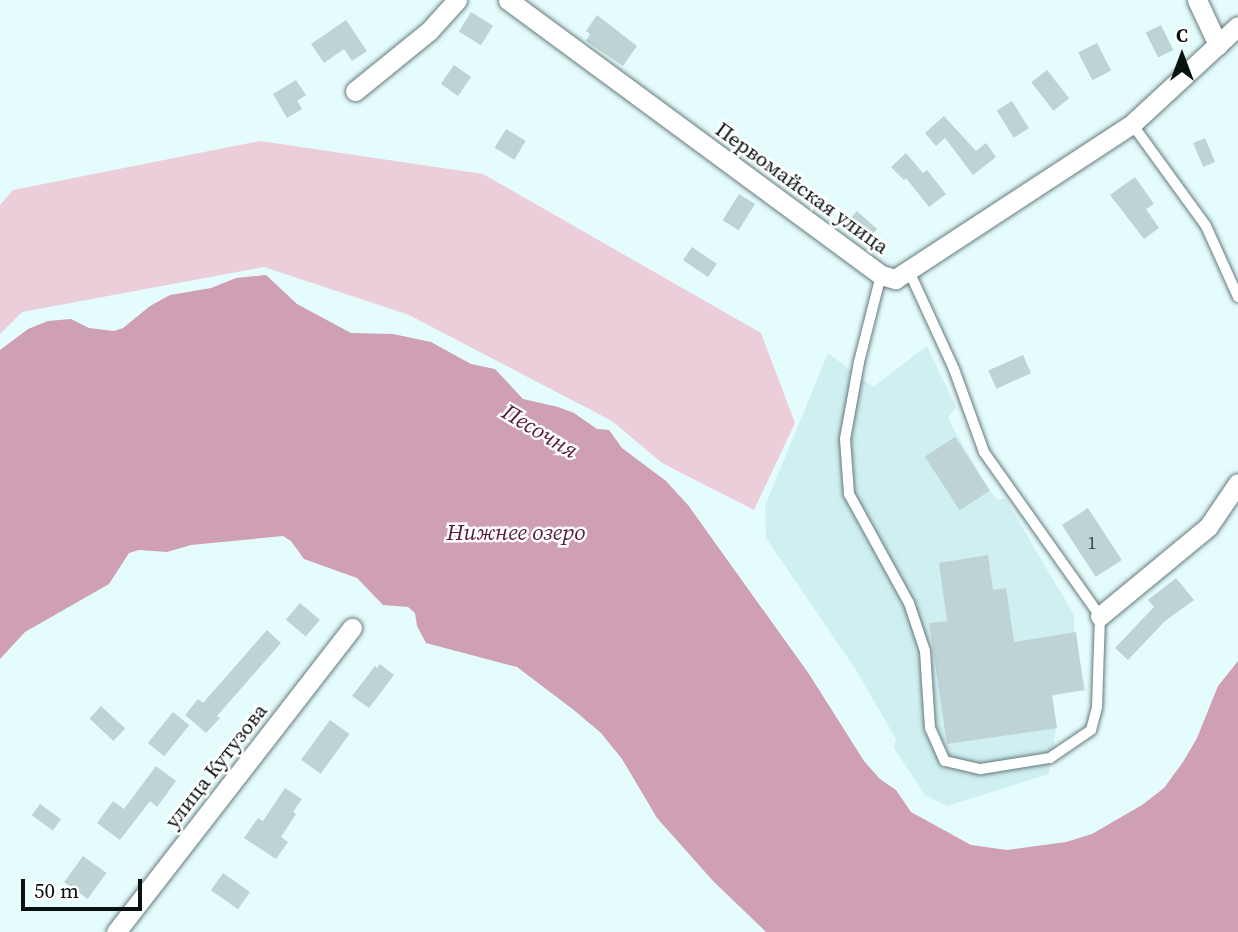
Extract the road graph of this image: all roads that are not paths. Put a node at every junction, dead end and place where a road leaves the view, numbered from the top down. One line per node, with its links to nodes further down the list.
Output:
1 (457, 0): 6 (street)
2 (508, 0): 9 (street, Первомайская улица)
3 (1197, 0): 5 (street)
4 (1238, 26): 5 (street, Первомайская улица)
5 (1218, 45): 7 (street, Первомайская улица)
6 (355, 91)
7 (1132, 124): 8 (street, Первомайская улица); 10 (lane)
8 (908, 269): 9 (street, Первомайская улица); 12 (lane)
9 (881, 275): 12 (lane)
10 (1238, 297)
11 (1238, 484): 12 (street)
12 (1100, 616)
13 (352, 628): 14 (street, улица Кутузова)
14 (116, 932)

